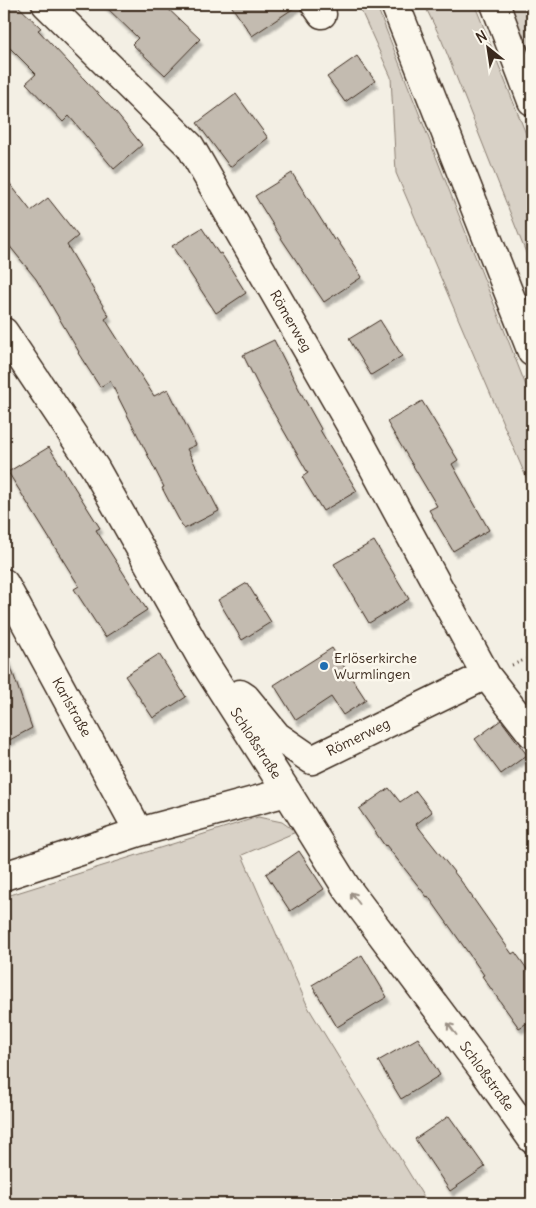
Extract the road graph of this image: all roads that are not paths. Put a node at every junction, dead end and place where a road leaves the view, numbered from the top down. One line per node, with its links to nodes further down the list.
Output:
1 (46, 4): 9 (street, Römerweg)
2 (395, 4): 6 (street)
3 (495, 4): 4 (street)
4 (532, 101)
5 (4, 332): 8 (street, Schloßstraße)
6 (532, 352)
7 (4, 583): 12 (street, Karlstraße)
8 (202, 659): 9 (street, Römerweg); 11 (street, Schloßstraße)
9 (486, 675): 10 (street, Römerweg)
10 (532, 734)
11 (287, 792): 12 (street); 14 (street, Schloßstraße, one-way to 11)
12 (139, 832): 13 (street)
13 (4, 876)
14 (532, 1139)

